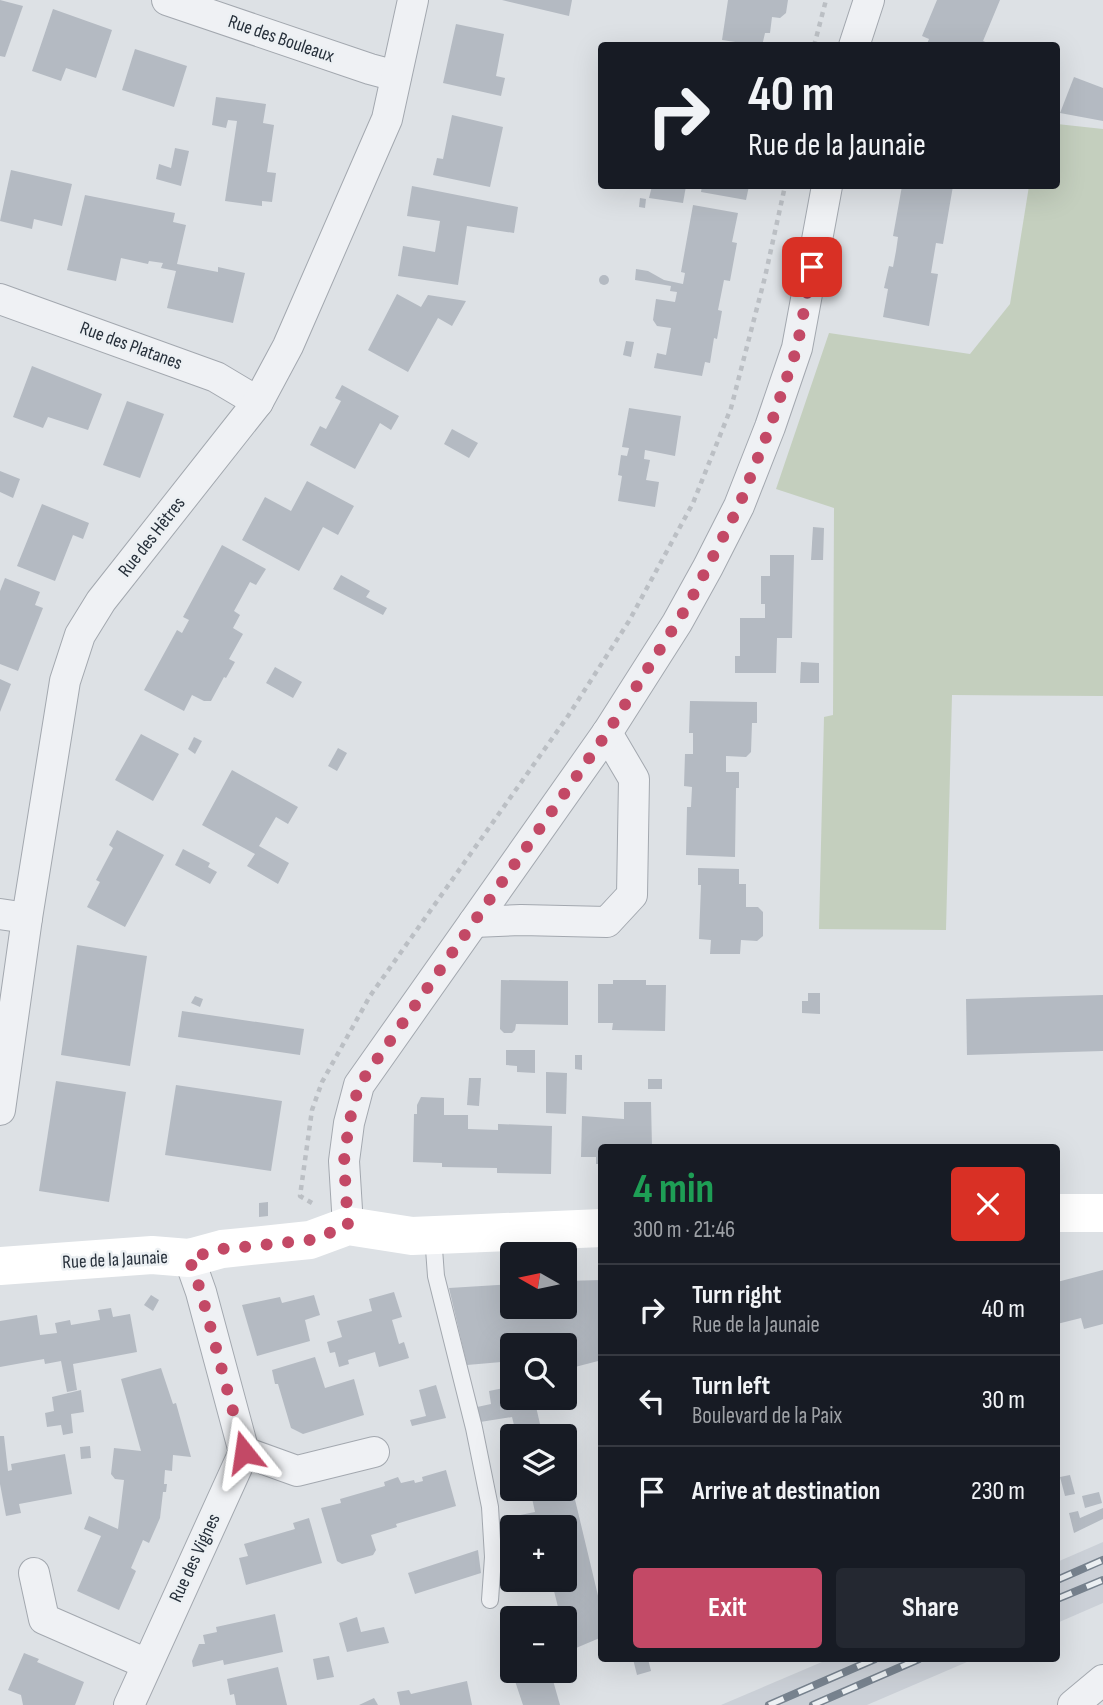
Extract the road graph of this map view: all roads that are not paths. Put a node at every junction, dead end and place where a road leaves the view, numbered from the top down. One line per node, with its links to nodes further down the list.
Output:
1 (167, 0): 5 (street, Rue des Bouleaux)
2 (413, 0): 5 (street, Rue des Hêtres)
3 (869, 0): 4 (street)
4 (855, 42)
5 (396, 76): 8 (street, Rue des Hêtres)
6 (826, 189): 9 (street)
7 (0, 299): 8 (street, Rue des Platanes)
8 (258, 402): 10 (street, Rue des Hêtres)
9 (607, 733): 11 (street); 11 (street)
10 (14, 916): 12 (street, Rue des Hêtres)
11 (474, 922): 15 (street)
12 (0, 1110)
13 (1060, 1213): 14 (street)
14 (1103, 1213)
15 (348, 1226): 17 (street, Rue de la Jaunaie); 18 (street, Rue de la Jaunaie)
16 (598, 1228): 17 (street, Rue de la Jaunaie)
17 (433, 1235): 23 (lane)
18 (189, 1258): 19 (street, Rue de la Jaunaie); 20 (street)
19 (0, 1266)
20 (244, 1452): 21 (street); 24 (street, Rue des Vignes)
21 (374, 1452)
22 (34, 1573): 24 (street)
23 (490, 1600)
24 (147, 1664): 26 (street, Rue des Vignes)
25 (1103, 1679): 27 (street)
26 (129, 1705)
27 (1073, 1705)

